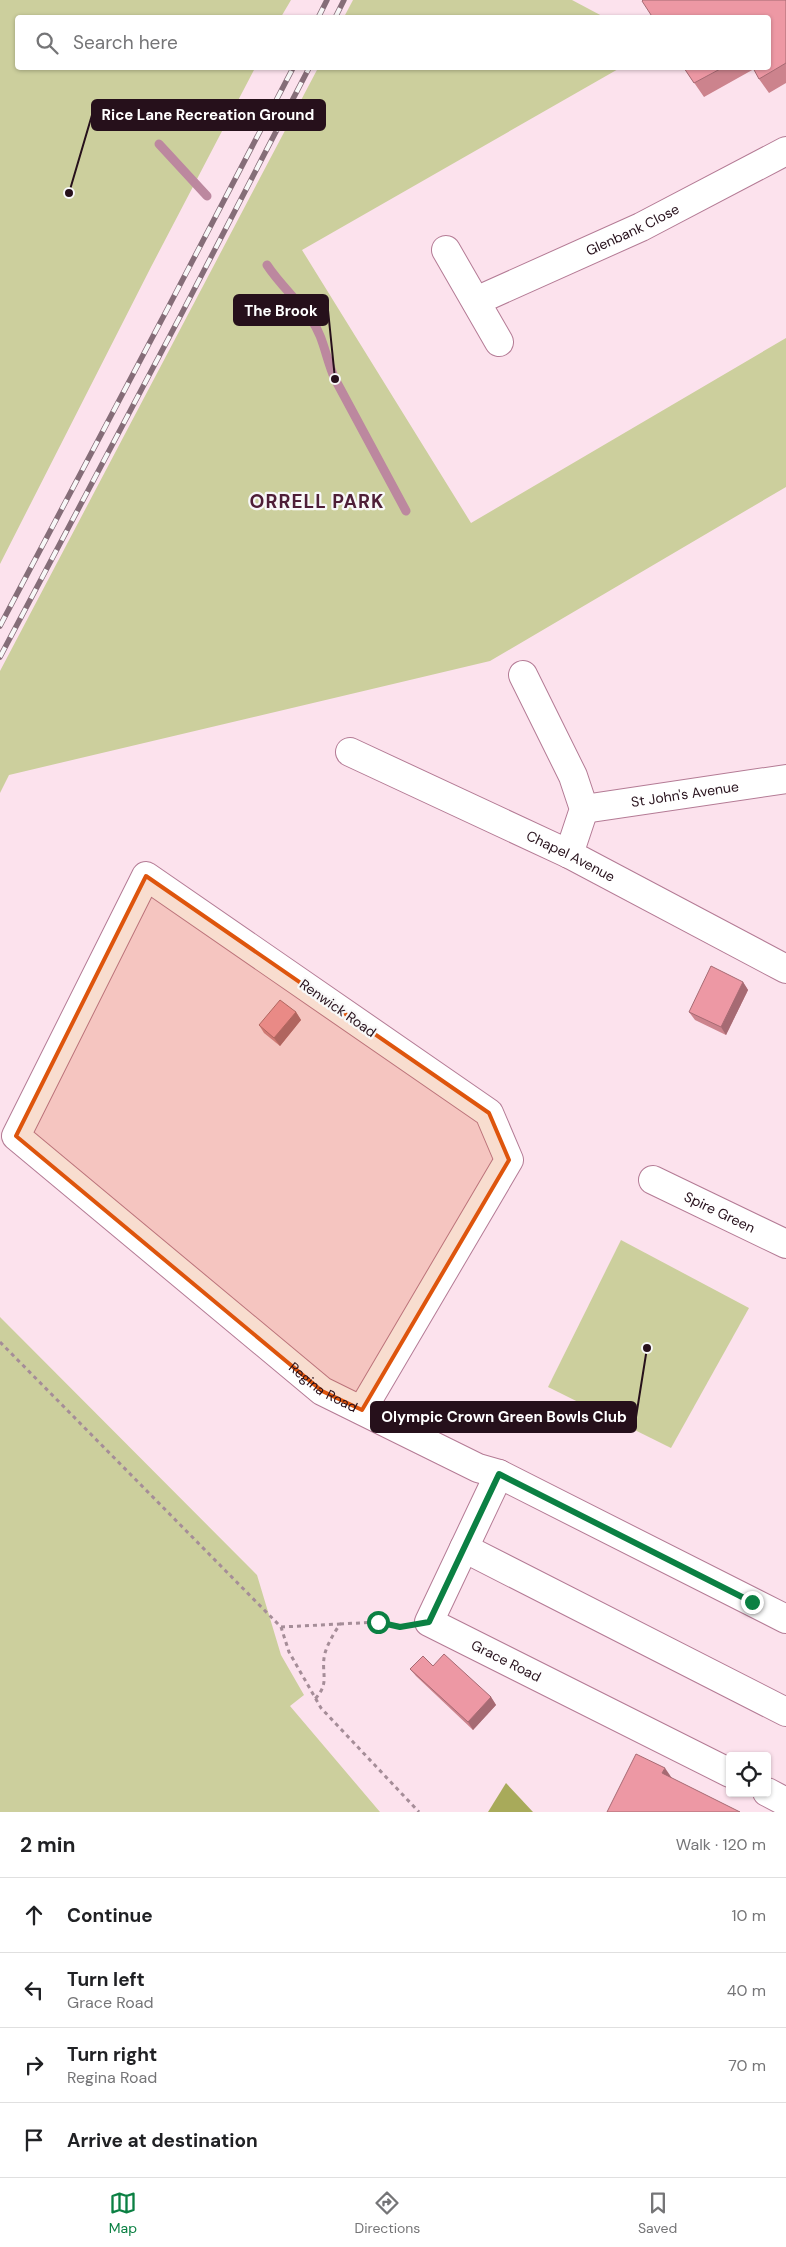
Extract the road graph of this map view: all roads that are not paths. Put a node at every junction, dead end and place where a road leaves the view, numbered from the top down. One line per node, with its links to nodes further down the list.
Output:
1 (786, 151): 3 (street, Glenbank Close)
2 (446, 250): 3 (street)
3 (476, 302): 4 (street)
4 (499, 342)
5 (523, 675): 8 (street)
6 (350, 752): 9 (street, Chapel Avenue)
7 (786, 779): 8 (street, St John's Avenue)
8 (584, 809): 9 (street)
9 (569, 854): 10 (street, Chapel Avenue)
10 (786, 969)
11 (16, 1136): 14 (street, Regina Road); 14 (street, Renwick Road)
12 (653, 1180): 13 (street, Spire Green)
13 (786, 1244)
14 (362, 1410): 15 (street, Regina Road)
15 (499, 1474): 16 (street); 17 (street, Regina Road)
16 (464, 1548): 18 (street); 19 (street, Grace Road)
17 (786, 1619)
18 (786, 1712)
19 (726, 1771)
20 (771, 1794): 21 (street)
21 (786, 1802)

